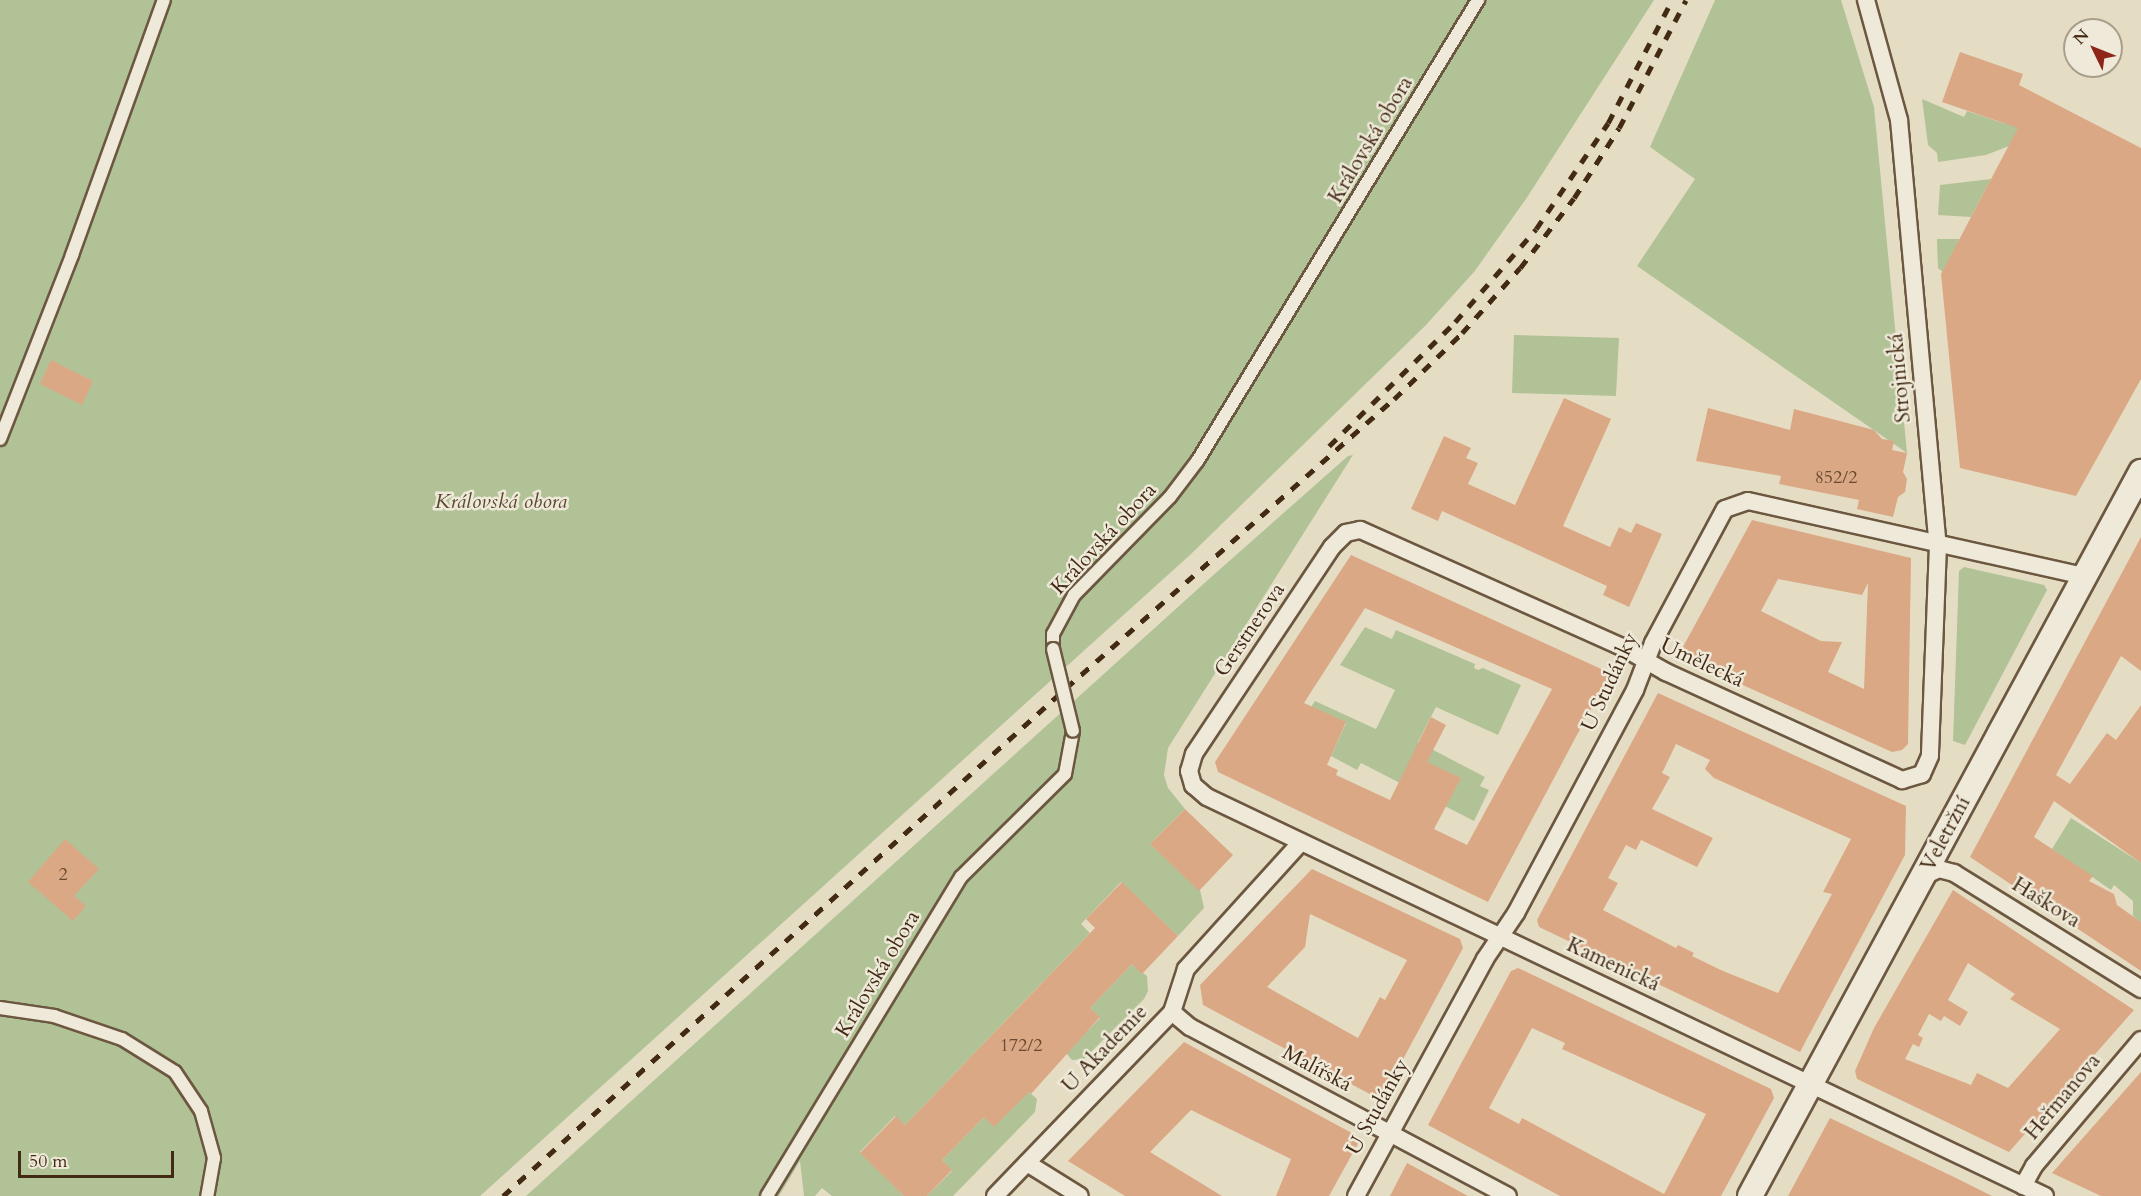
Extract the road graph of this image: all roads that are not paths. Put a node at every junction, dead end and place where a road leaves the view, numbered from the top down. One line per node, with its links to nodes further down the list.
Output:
1 (164, 0): 4 (street)
2 (1478, 0): 24 (street, Královská obora, bridge)
3 (1866, 0): 7 (street, Strojnická)
4 (0, 439)
5 (2141, 472): 8 (main road, Veletržní)
6 (1346, 533): 9 (street, Umělecká); 10 (street, Gerstnerova)
7 (1938, 545): 8 (street, U Studánky); 9 (street, U Studánky); 11 (street, Strojnická)
8 (2084, 576): 13 (main road, Veletržní)
9 (1646, 663): 11 (street, Umělecká); 14 (street, U Studánky)
10 (1194, 754): 12 (street, Kamenická)
11 (1930, 756)
12 (1301, 842): 14 (street, Kamenická); 17 (street, U Akademie)
13 (1924, 876): 15 (street, Haškova); 19 (main road, Veletržní)
14 (1500, 936): 19 (street, Kamenická); 20 (street, U Studánky)
15 (2141, 989)
16 (0, 1008): 23 (street)
17 (1172, 1012): 20 (street, Malířská); 21 (street, U Akademie)
18 (2141, 1040): 22 (street, Heřmanova)
19 (1811, 1083): 22 (street, Kamenická); 29 (main road, Veletržní)
20 (1390, 1134): 27 (street, U Studánky); 28 (street, Malířská)
21 (1027, 1163): 25 (street, U Akademie); 26 (street)
22 (2023, 1186): 30 (street, Kamenická)
23 (207, 1196)
24 (767, 1196)
25 (995, 1196)
26 (1080, 1196)
27 (1356, 1196)
28 (1508, 1196)
29 (1750, 1196)
30 (2045, 1196)

